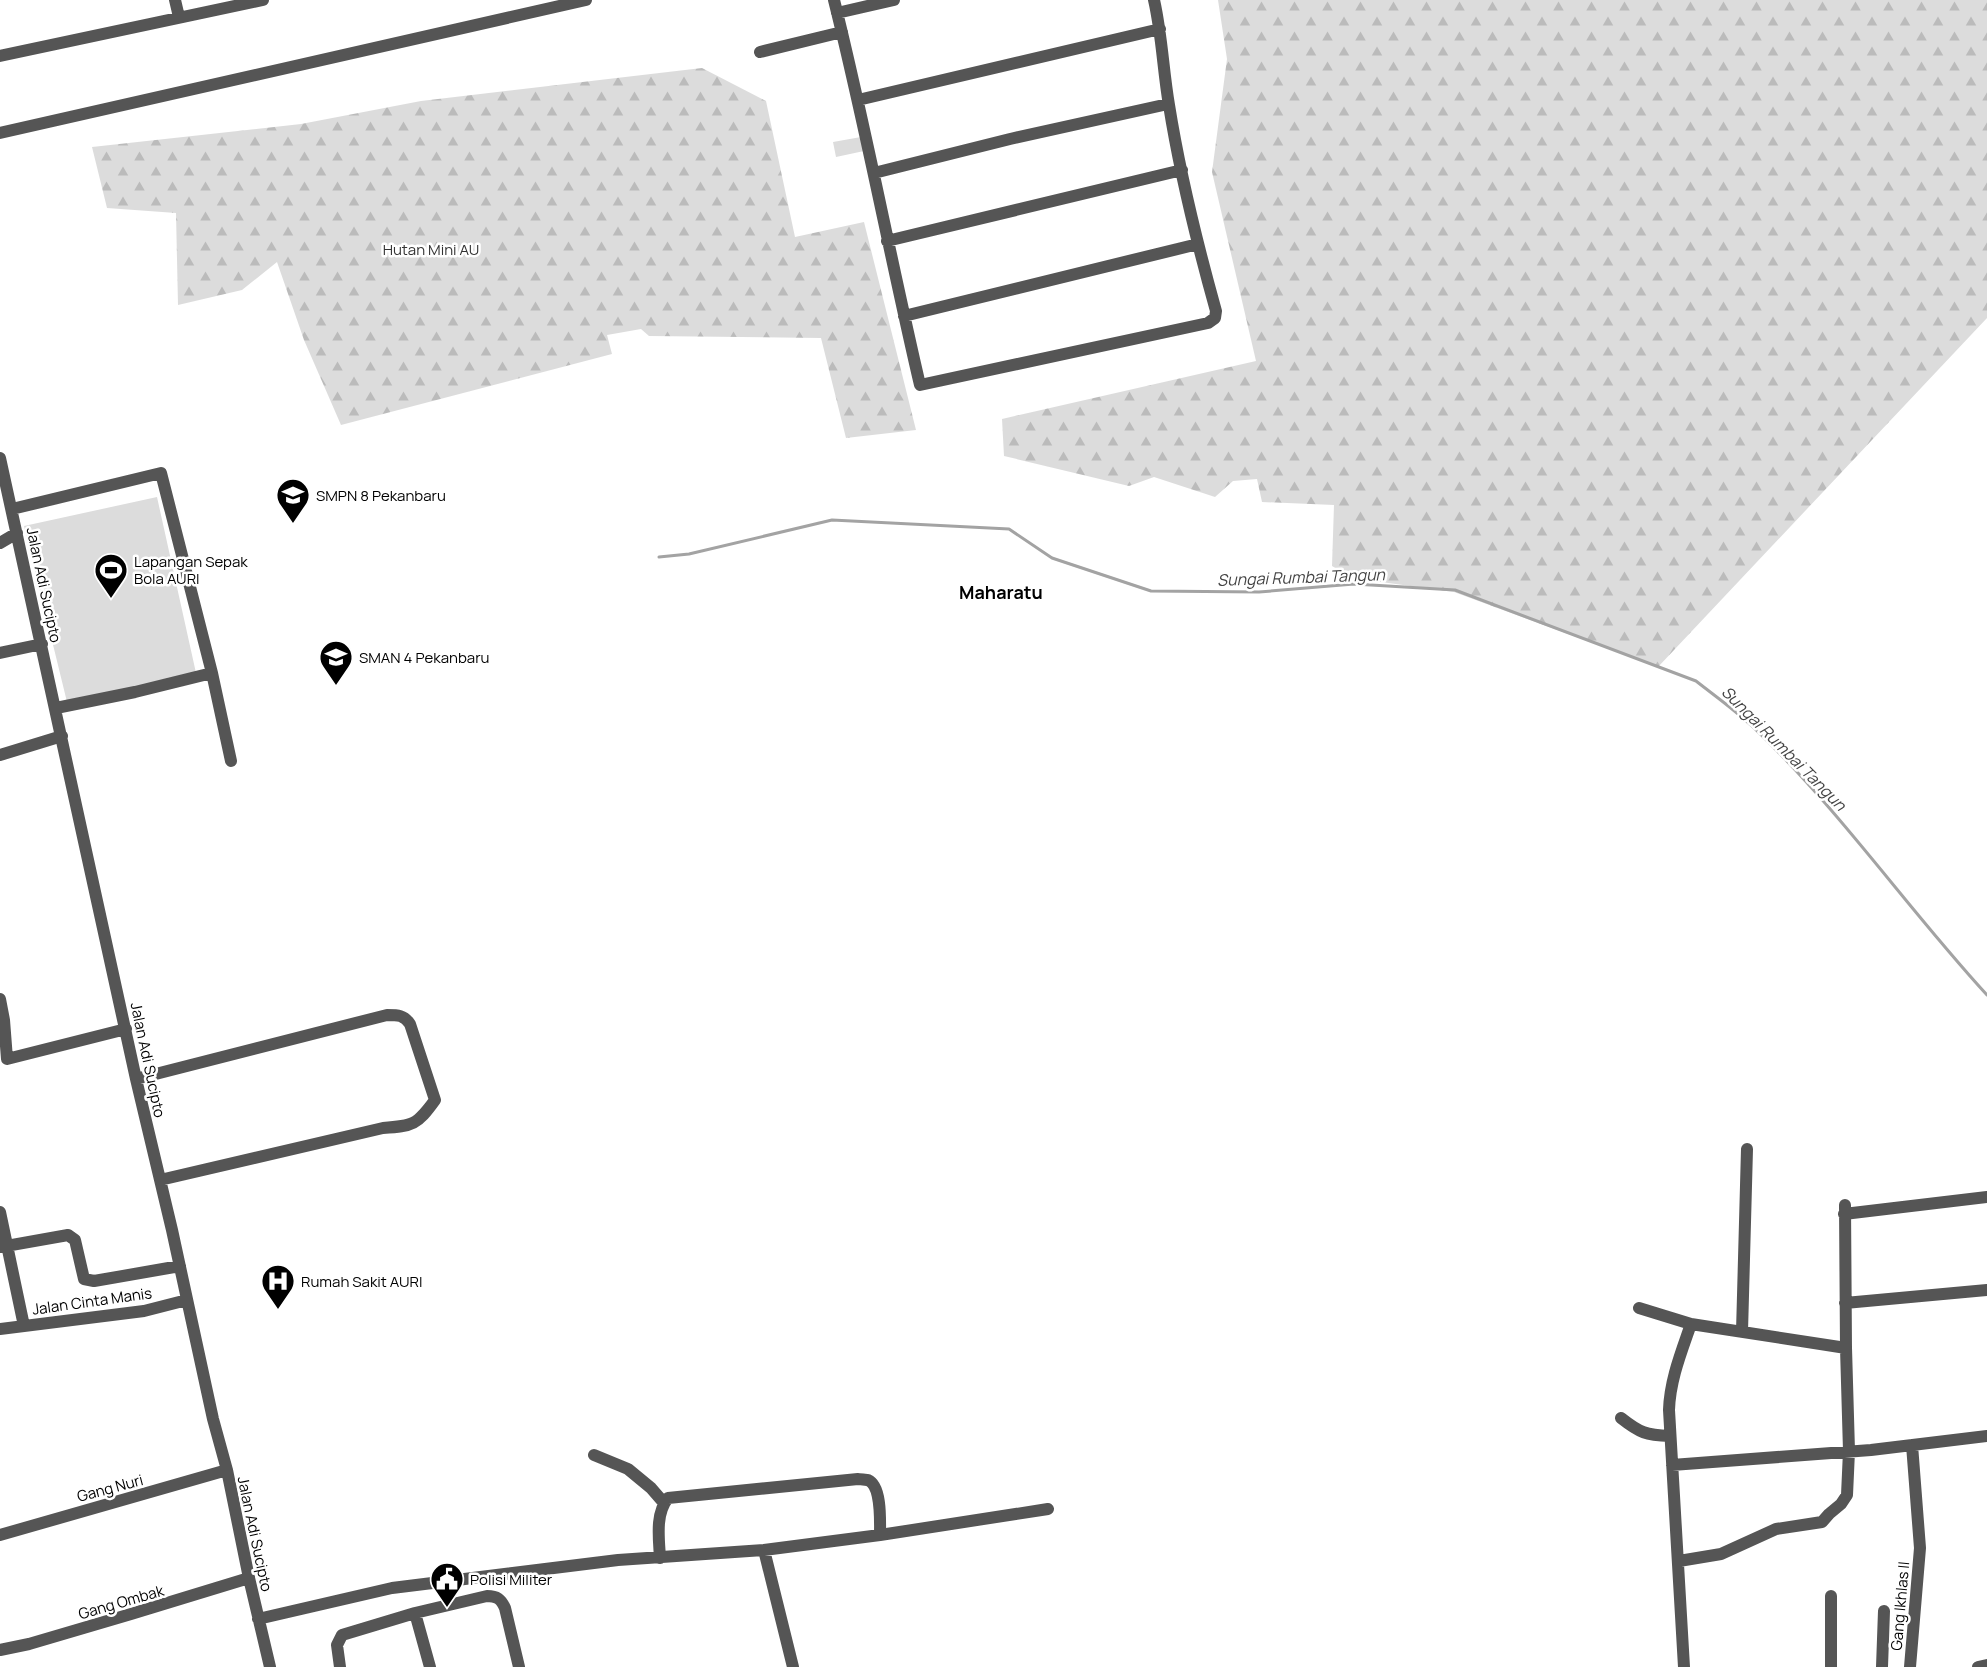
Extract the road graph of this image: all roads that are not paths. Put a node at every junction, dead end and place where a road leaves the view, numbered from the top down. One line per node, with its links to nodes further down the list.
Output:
1 (175, 0): 8 (street)
2 (263, 0): 8 (street)
3 (586, 0): 15 (street)
4 (834, 0): 7 (street)
5 (894, 0): 7 (street)
6 (1154, 0): 9 (street)
7 (837, 13): 10 (street)
8 (179, 17): 12 (street)
9 (1160, 30): 13 (street); 14 (street)
10 (842, 32): 11 (street); 13 (street)
11 (760, 52)
12 (0, 56)
13 (858, 100): 17 (street)
14 (1168, 104): 16 (street); 17 (street)
15 (0, 133)
16 (1182, 170): 18 (street); 19 (street)
17 (874, 173): 18 (street)
18 (887, 241): 20 (street)
19 (1197, 244): 20 (street); 20 (street)
20 (904, 316)
21 (0, 458): 22 (street, Jalan Adi Sucipto)
22 (12, 509): 23 (street, Jalan Adi Sucipto); 27 (street)
23 (17, 533): 24 (street); 25 (street, Jalan Adi Sucipto)
24 (0, 543)
25 (42, 644): 26 (street); 28 (street, Jalan Adi Sucipto)
26 (0, 653)
27 (212, 673): 28 (street); 31 (street)
28 (56, 708): 29 (street, Jalan Adi Sucipto)
29 (62, 736): 30 (street); 33 (street, Jalan Adi Sucipto)
30 (0, 755)
31 (231, 761)
32 (0, 999): 34 (street)
33 (126, 1029): 34 (street); 35 (street, Jalan Adi Sucipto)
34 (4, 1062)
35 (136, 1079): 37 (street, Jalan Adi Sucipto); 37 (street)
36 (1747, 1149): 49 (street)
37 (160, 1180): 41 (street, Jalan Adi Sucipto)
38 (1987, 1197): 44 (street)
39 (0, 1212): 40 (street)
40 (4, 1247): 41 (street); 47 (street)
41 (180, 1266): 43 (street, Jalan Adi Sucipto)
42 (1987, 1290): 44 (street)
43 (187, 1300): 47 (street, Jalan Cinta Manis); 58 (street, Jalan Adi Sucipto)
44 (1845, 1303): 50 (street)
45 (1639, 1308): 46 (street)
46 (1691, 1324): 49 (street); 52 (street)
47 (24, 1326): 48 (street, Jalan Cinta Manis)
48 (0, 1329)
49 (1742, 1332): 50 (street)
50 (1846, 1348): 55 (street)
51 (1621, 1418): 52 (street)
52 (1670, 1436): 57 (street)
53 (1987, 1436): 54 (street)
54 (1912, 1445): 55 (street); 81 (street, Gang Ikhlas II)
55 (1849, 1451): 57 (street); 65 (street)
56 (594, 1455): 59 (street)
57 (1672, 1465): 65 (street)
58 (227, 1470): 61 (street, Gang Nuri); 66 (street, Jalan Adi Sucipto)
59 (664, 1503): 62 (street); 64 (street)
60 (1048, 1509): 62 (street)
61 (0, 1535)
62 (880, 1535): 63 (street)
63 (764, 1550): 64 (street); 77 (street)
64 (660, 1558): 70 (street)
65 (1679, 1562): 78 (street)
66 (249, 1578): 70 (street, Jalan Adi Sucipto); 71 (street, Gang Ombak)
67 (1831, 1596): 79 (street)
68 (1884, 1611): 80 (street)
69 (415, 1613): 74 (street); 75 (street); 76 (street)
70 (258, 1619): 73 (street, Jalan Adi Sucipto)
71 (0, 1650)
72 (1987, 1665): 82 (street)
73 (270, 1667)
74 (340, 1667)
75 (430, 1667)
76 (519, 1667)
77 (793, 1667)
78 (1684, 1667)
79 (1831, 1667)
80 (1882, 1667)
81 (1910, 1667)
82 (1978, 1667)

